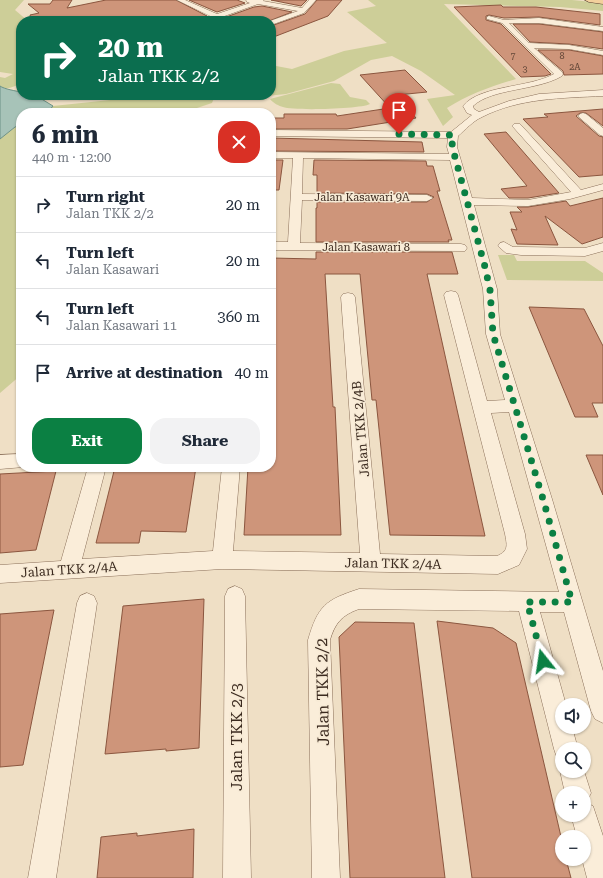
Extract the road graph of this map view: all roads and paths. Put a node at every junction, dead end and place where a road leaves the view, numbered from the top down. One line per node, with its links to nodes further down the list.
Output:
1 (180, 0): 8 (street)
2 (247, 0): 5 (street)
3 (313, 0): 7 (street)
4 (589, 0): 6 (main road)
5 (259, 1): 7 (street); 9 (street)
6 (603, 2)
7 (305, 12): 11 (street)
8 (215, 16)
9 (220, 16)
10 (489, 18): 12 (street)
11 (276, 21)
12 (504, 22): 13 (street); 14 (street)
13 (603, 29)
14 (527, 45): 15 (street); 17 (street)
15 (603, 53)
16 (603, 93): 17 (street)
17 (478, 115): 22 (street)
18 (584, 116): 21 (street)
19 (517, 126): 27 (street)
20 (276, 133): 22 (street)
21 (603, 133)
22 (453, 135): 25 (street)
23 (276, 155): 24 (street)
24 (298, 155): 25 (street); 28 (street)
25 (455, 157): 30 (street)
26 (603, 187): 27 (street)
27 (579, 194): 30 (street)
28 (297, 197): 29 (street, Jalan Kasawari 9A); 32 (street)
29 (427, 198)
30 (466, 201): 39 (street)
31 (276, 246): 32 (street, Jalan Kasawari 8)
32 (294, 246): 35 (street, Jalan Kasawari 8)
33 (504, 246): 34 (street)
34 (603, 247)
35 (461, 248)
36 (451, 295): 38 (street, Jalan TKK 2/4A)
37 (348, 297): 45 (street, Jalan TKK 2/4B)
38 (480, 406): 39 (street); 45 (street, Jalan TKK 2/4A)
39 (515, 406): 50 (street)
40 (16, 461): 41 (street)
41 (0, 462)
42 (96, 472): 46 (street)
43 (231, 472): 44 (street)
44 (222, 560): 45 (street, Jalan TKK 2/4A); 46 (street, Jalan TKK 2/4A)
45 (371, 562)
46 (69, 569): 47 (street, Jalan TKK 2/4A)
47 (0, 574)
48 (235, 596): 56 (street, Jalan TKK 2/3)
49 (527, 602): 50 (street, Jalan TKK 2/2); 53 (street); 57 (street, Jalan TKK 2/2)
50 (572, 602): 52 (street)
51 (87, 603): 55 (street)
52 (603, 711)
53 (564, 742)
54 (586, 822): 58 (street)
55 (42, 878)
56 (236, 878)
57 (326, 878)
58 (601, 878)

